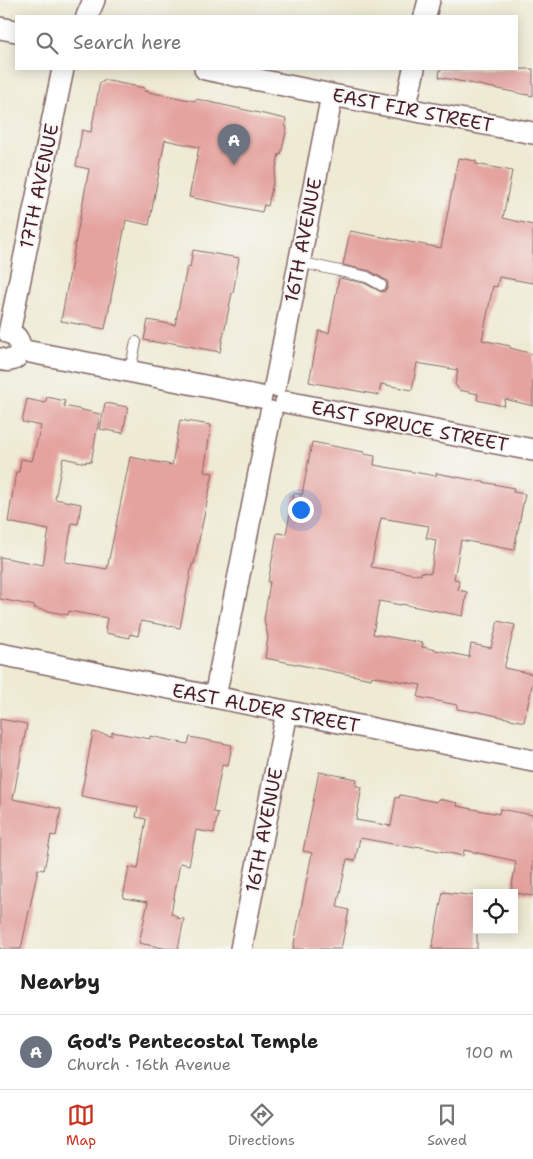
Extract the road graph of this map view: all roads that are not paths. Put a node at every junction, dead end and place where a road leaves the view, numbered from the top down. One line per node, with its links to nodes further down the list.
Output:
1 (94, 0): 3 (street)
2 (428, 0): 4 (street)
3 (87, 15)
4 (425, 15)
5 (0, 28): 6 (street)
6 (15, 31)
7 (63, 70): 16 (street, 17TH AVENUE)
8 (209, 70): 10 (street, EAST FIR STREET)
9 (414, 70): 11 (street)
10 (332, 95): 11 (street, EAST FIR STREET); 13 (street, 16TH AVENUE)
11 (406, 109): 12 (street, EAST FIR STREET)
12 (533, 133)
13 (299, 262): 14 (lane); 18 (street, 16TH AVENUE)
14 (381, 285)
15 (136, 342): 17 (lane)
16 (5, 352): 17 (street, EAST SPRUCE STREET)
17 (130, 371): 18 (street, EAST SPRUCE STREET)
18 (273, 399): 19 (street, EAST SPRUCE STREET); 21 (street, 16TH AVENUE)
19 (533, 450)
20 (0, 654): 21 (street, EAST ALDER STREET)
21 (215, 697): 22 (street, EAST ALDER STREET)
22 (288, 712): 23 (street, EAST ALDER STREET); 24 (street, 16TH AVENUE)
23 (533, 761)
24 (241, 949)

